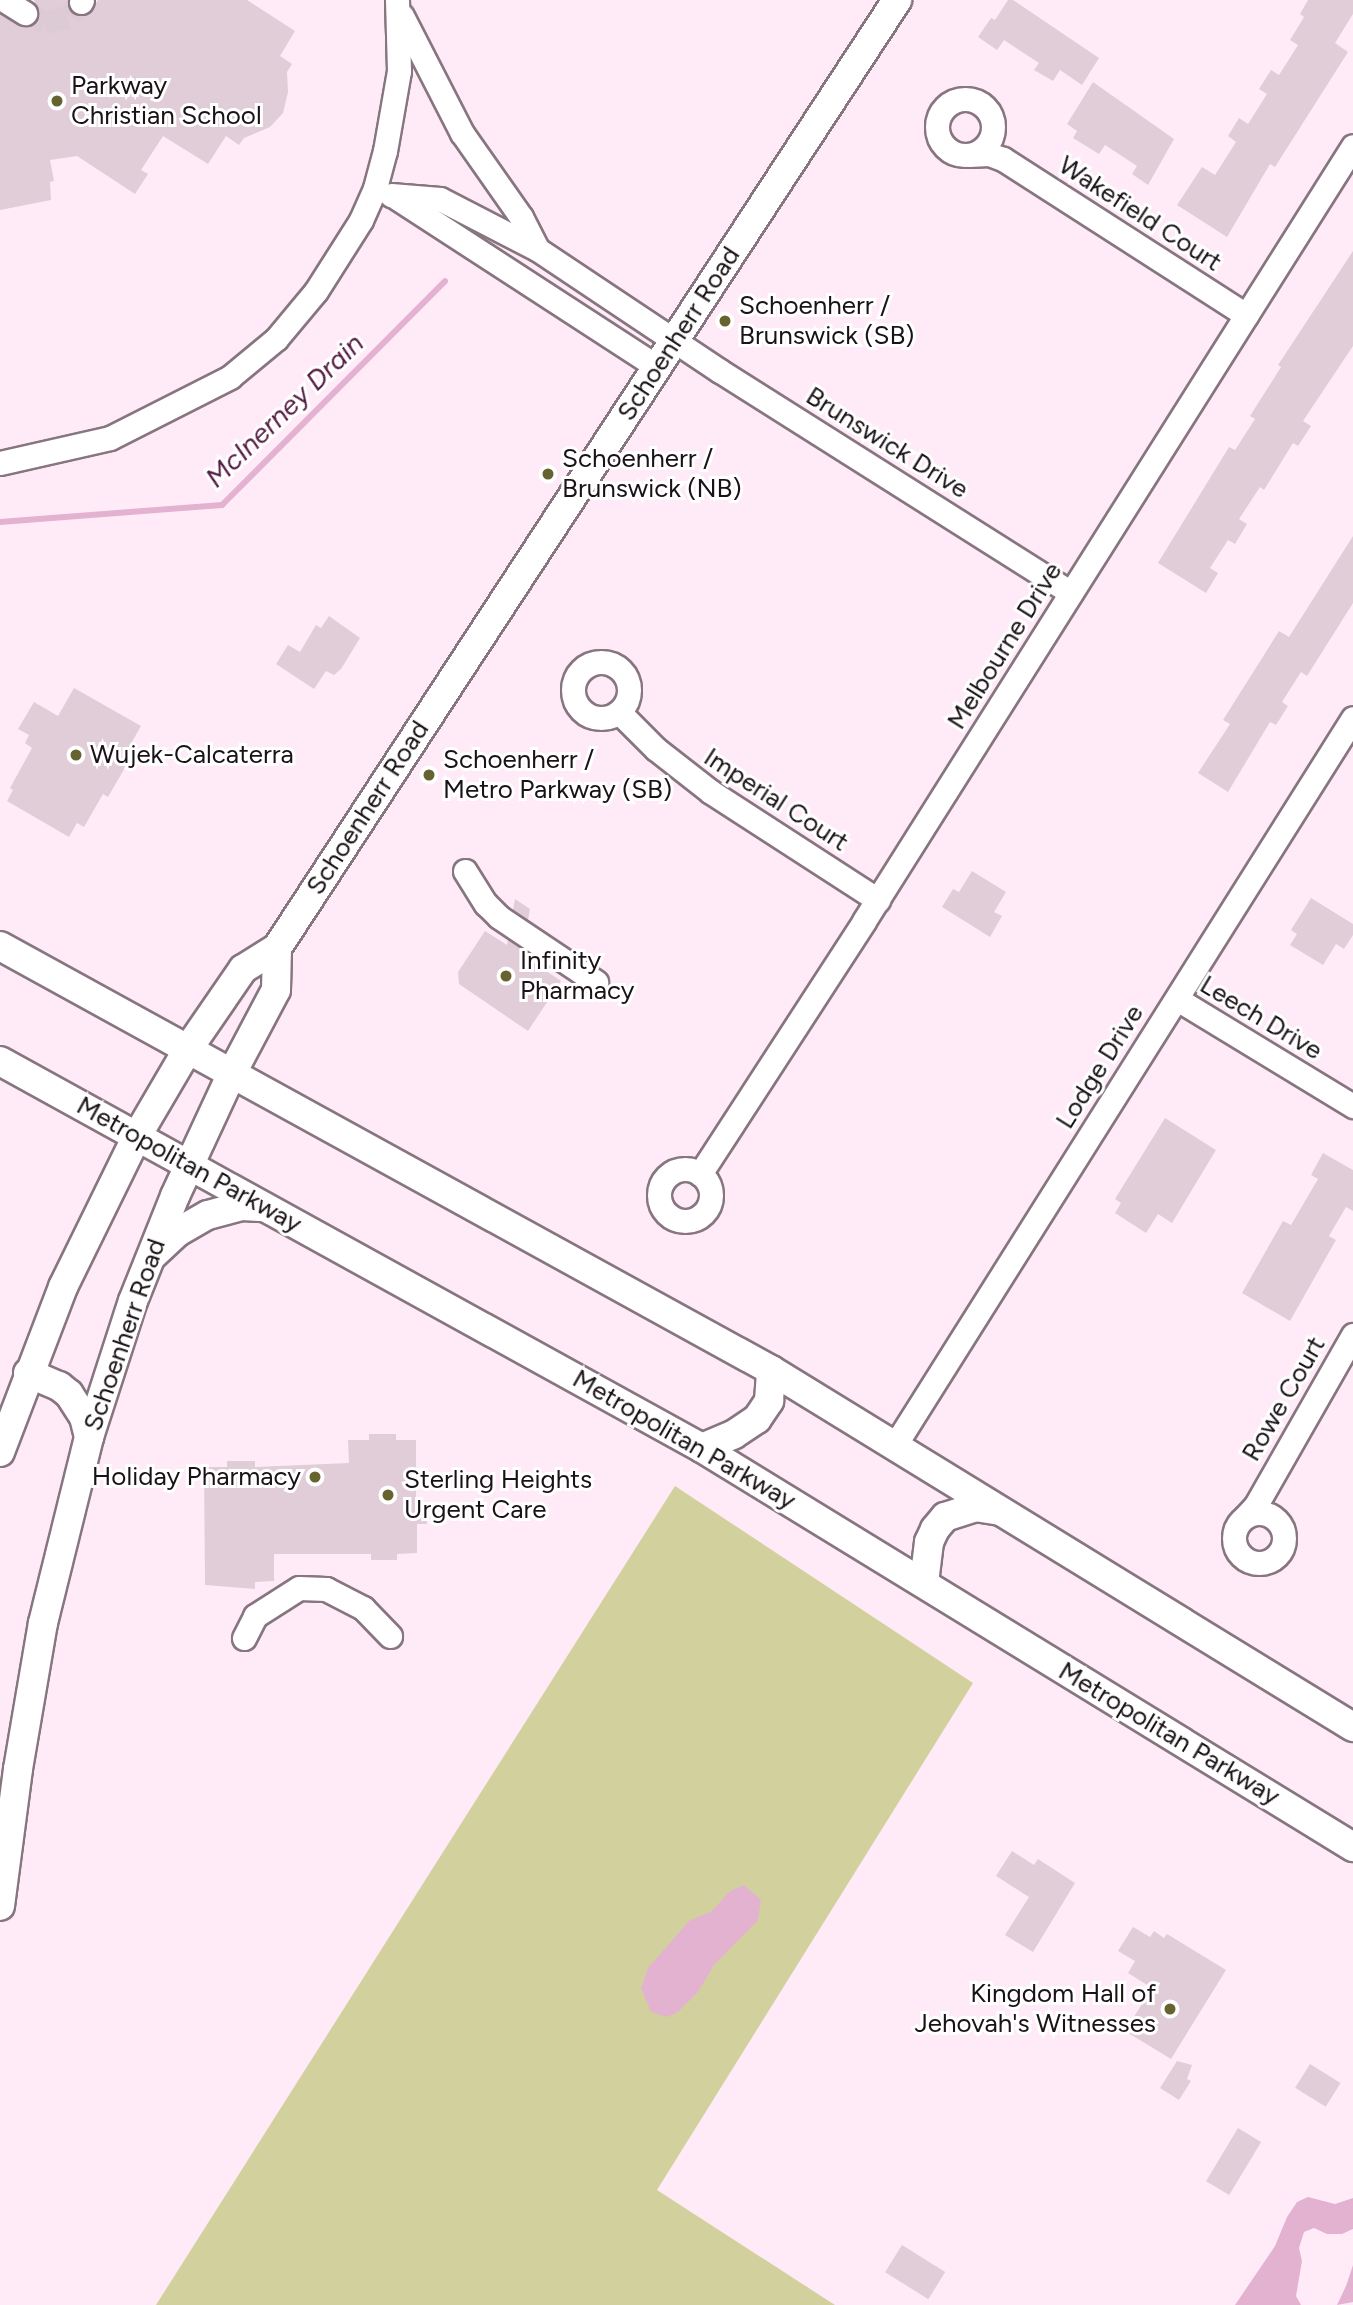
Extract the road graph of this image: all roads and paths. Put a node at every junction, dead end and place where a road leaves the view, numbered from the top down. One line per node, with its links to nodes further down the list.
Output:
1 (4, 0): 4 (street)
2 (897, 0): 12 (main road, Schoenherr Road)
3 (398, 5): 9 (street); 10 (street)
4 (25, 13)
5 (993, 128): 7 (street); 7 (street, Wakefield Court); 8 (street, Wakefield Court)
6 (1353, 146): 11 (street, Melbourne Drive)
7 (969, 155): 8 (street, Wakefield Court)
8 (1003, 159): 11 (street, Wakefield Court)
9 (383, 191): 10 (street, Brunswick Drive); 13 (street); 14 (street)
10 (537, 249): 12 (street, Brunswick Drive)
11 (1246, 315): 15 (street, Melbourne Drive)
12 (674, 341): 13 (main road, Schoenherr Road); 15 (street, Brunswick Drive)
13 (657, 367): 21 (main road, Schoenherr Road)
14 (0, 463)
15 (1072, 593): 19 (street, Melbourne Drive)
16 (619, 712): 19 (street, Imperial Court)
17 (1353, 718): 23 (street, Lodge Drive)
18 (465, 871): 22 (street)
19 (878, 900): 30 (street, Melbourne Drive)
20 (0, 946): 24 (main road)
21 (277, 948): 24 (main road, Schoenherr Road); 26 (main road, Schoenherr Road)
22 (596, 982)
23 (1177, 999): 27 (street, Leech Drive); 37 (street, Lodge Drive)
24 (188, 1049): 26 (main road); 28 (main road, Schoenherr Road)
25 (0, 1061): 28 (main road, Metropolitan Parkway)
26 (232, 1073): 29 (main road, Schoenherr Road); 34 (main road)
27 (1353, 1106)
28 (137, 1136): 29 (main road, Metropolitan Parkway); 35 (main road, Schoenherr Road)
29 (188, 1165): 31 (main road, Metropolitan Parkway); 32 (main road, Schoenherr Road)
30 (701, 1174)
31 (265, 1207): 32 (main road); 38 (main road, Metropolitan Parkway)
32 (150, 1258): 36 (main road, Schoenherr Road)
33 (1353, 1335): 40 (street, Rowe Court)
34 (771, 1370): 37 (main road); 38 (main road)
35 (28, 1373): 36 (main road); 39 (main road, Schoenherr Road)
36 (89, 1437): 49 (main road, Schoenherr Road)
37 (895, 1445): 41 (main road)
38 (702, 1448): 44 (main road, Metropolitan Parkway)
39 (0, 1452)
40 (1265, 1490): 42 (street, Rowe Court); 43 (street, Rowe Court)
41 (1005, 1513): 44 (main road); 47 (main road)
42 (1245, 1517): 43 (street); 43 (street, Rowe Court)
43 (1276, 1519)
44 (924, 1583): 48 (main road, Metropolitan Parkway)
45 (390, 1636): 46 (street)
46 (244, 1638)
47 (1353, 1727)
48 (1353, 1847)
49 (2, 1866): 50 (main road, Schoenherr Road)
50 (0, 1906)

